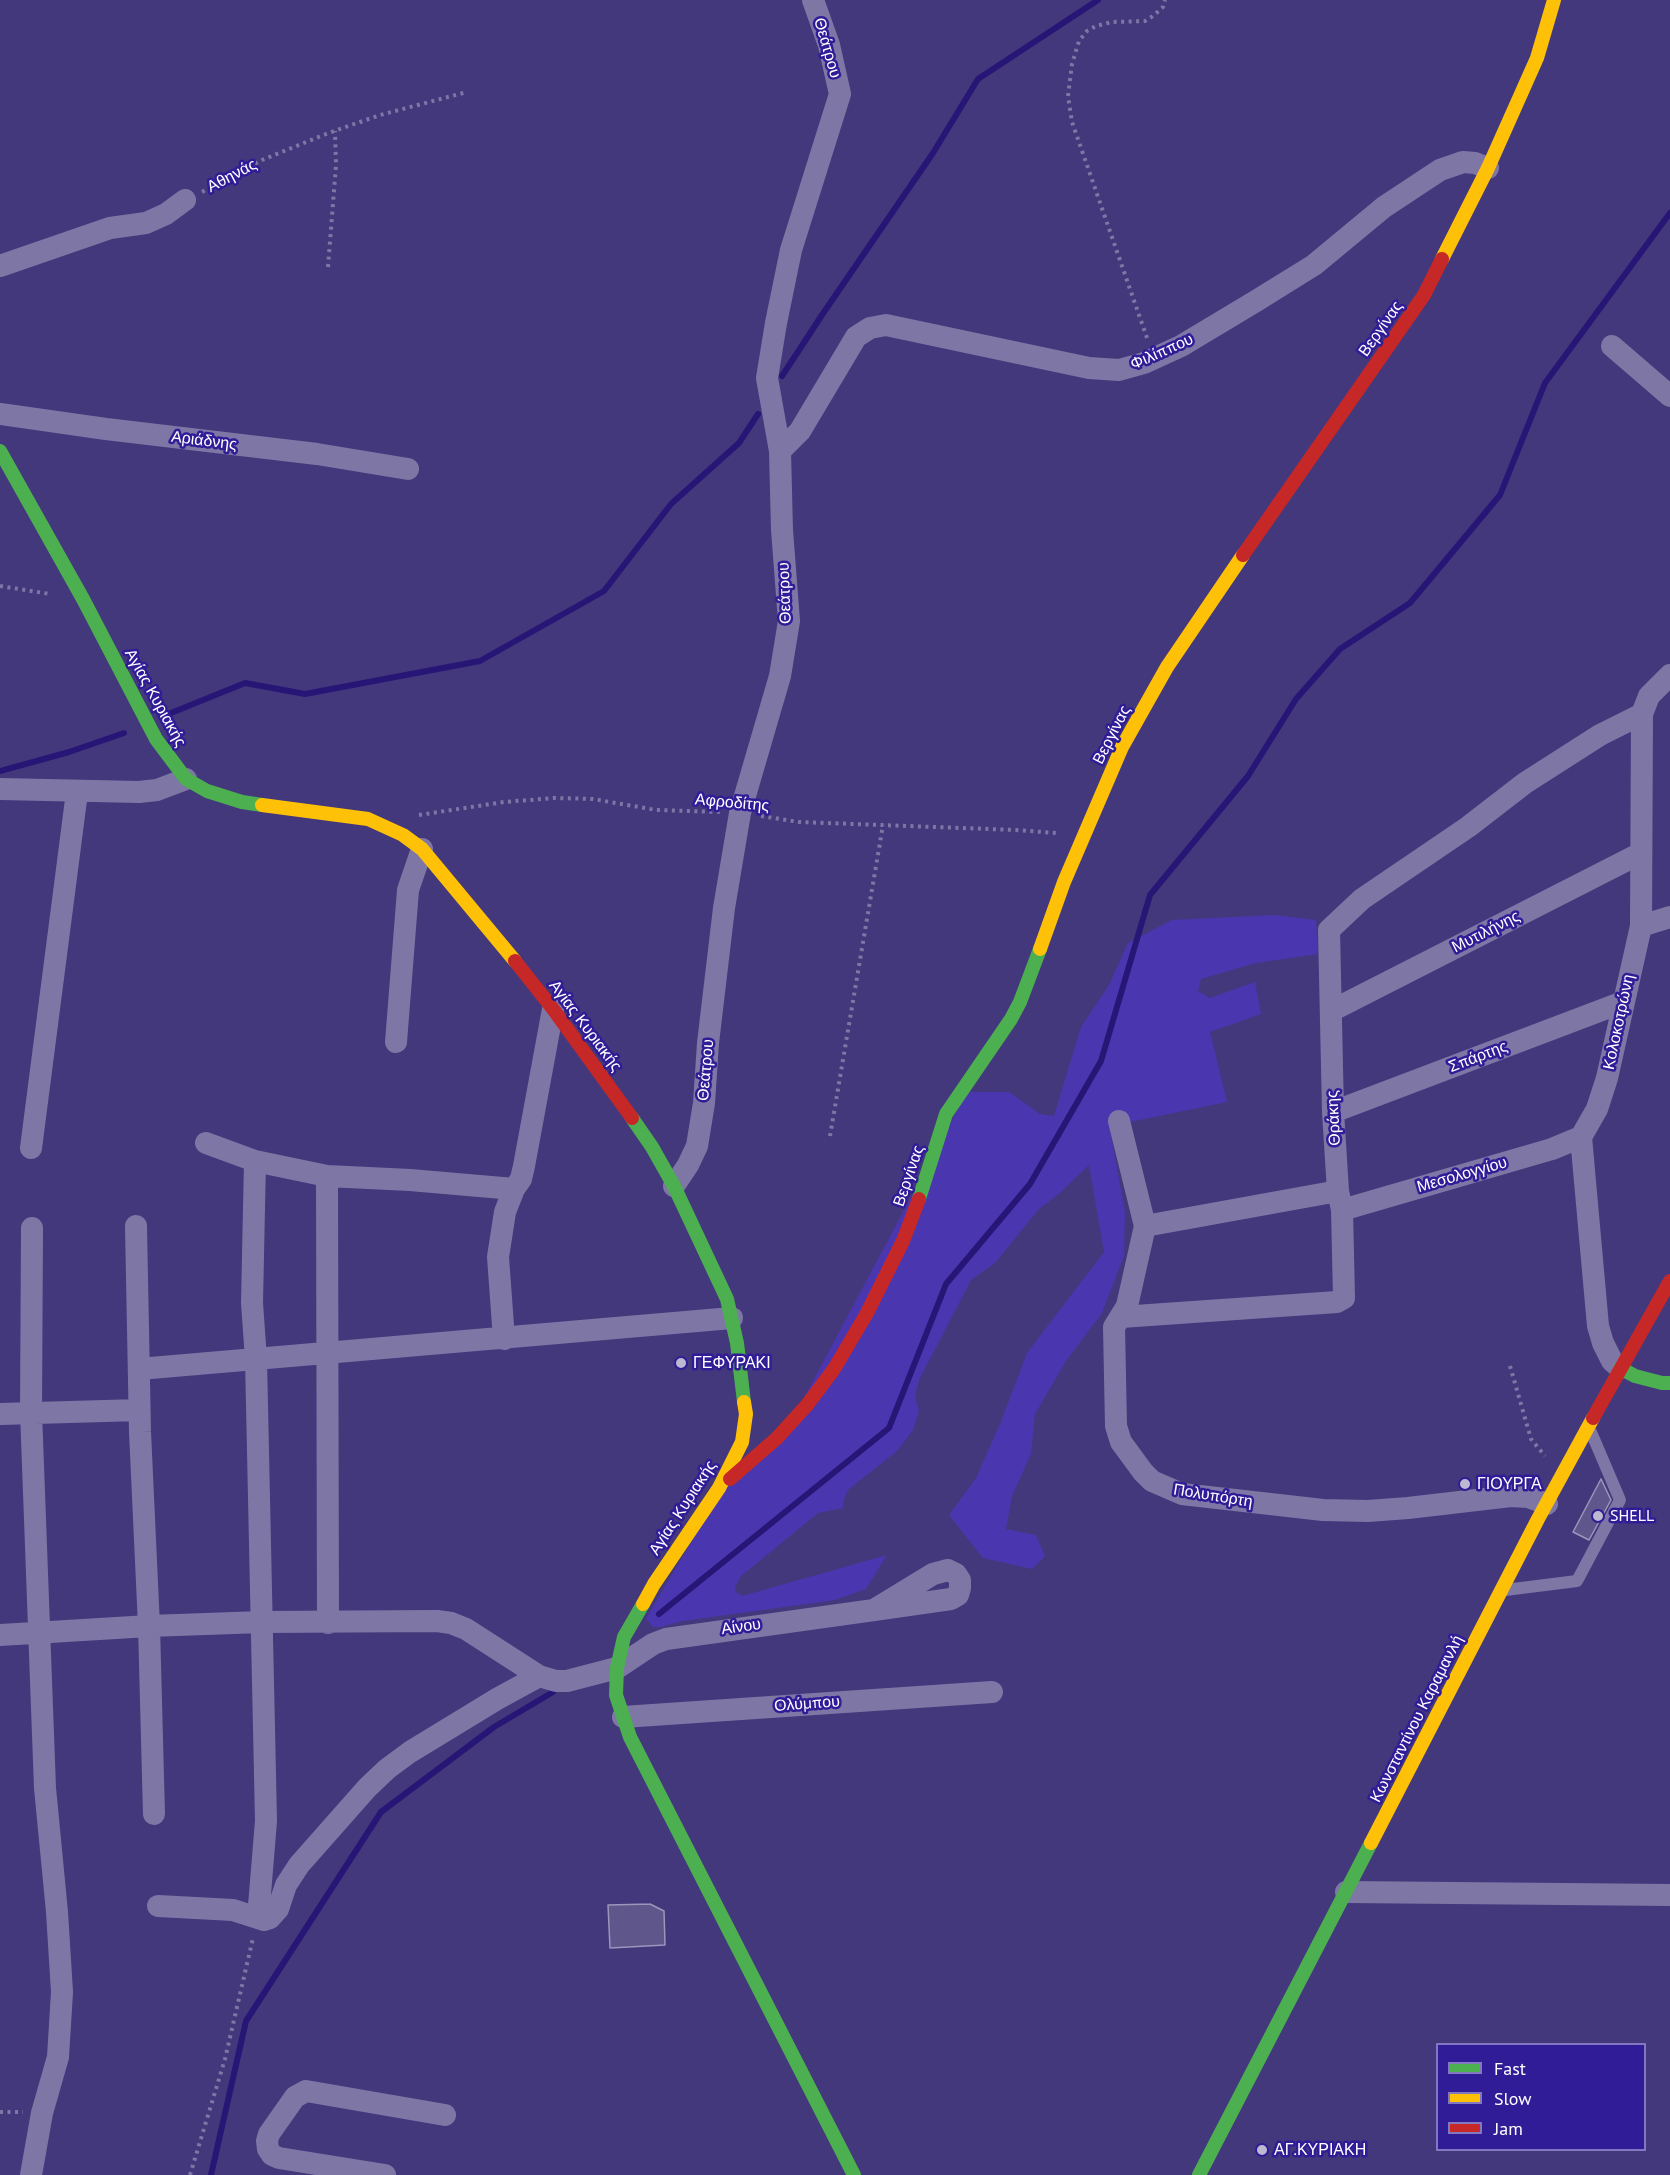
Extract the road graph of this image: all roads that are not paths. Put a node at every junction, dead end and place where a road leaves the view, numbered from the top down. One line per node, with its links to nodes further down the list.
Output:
1 (813, 0): 10 (street, Θεάτρου)
2 (1554, 0): 3 (street, Βεργίνας)
3 (1488, 168): 10 (street, Φιλίππου); 51 (street, Βεργίνας)
4 (185, 200): 5 (street)
5 (0, 266)
6 (1612, 345): 7 (street)
7 (1670, 396)
8 (0, 414): 11 (street, Αριάδνης)
9 (0, 451): 14 (street, Αγίας Κυριακής)
10 (780, 451): 32 (street, Θεάτρου)
11 (408, 470)
12 (1670, 675): 13 (street, Κολοκοτρώνη)
13 (1642, 714): 18 (street, Κολοκοτρώνη); 23 (street, Θράκης)
14 (186, 779): 16 (street); 17 (street, Αγίας Κυριακής)
15 (0, 789): 16 (street)
16 (77, 792): 29 (street)
17 (422, 849): 22 (street, Αγίας Κυριακής); 24 (street)
18 (1641, 853): 20 (street, Κολοκοτρώνη); 23 (street, Μυτιλήνης)
19 (1670, 917): 20 (street)
20 (1641, 927): 21 (street, Κολοκοτρώνη)
21 (1623, 1002): 25 (street, Σπάρτης); 27 (street, Κολοκοτρώνη)
22 (553, 1010): 32 (street, Αγίας Κυριακής); 33 (street)
23 (1331, 1011): 25 (street, Θράκης)
24 (396, 1042)
25 (1334, 1112): 34 (street, Θράκης)
26 (1119, 1121): 36 (street, Πολυπόρτη)
27 (1581, 1137): 34 (street, Μεσολογγίου); 44 (street)
28 (206, 1143): 30 (street)
29 (31, 1148)
30 (255, 1161): 31 (street); 43 (street)
31 (327, 1176): 33 (street); 42 (street)
32 (674, 1185): 39 (street, Αγίας Κυριακής)
33 (514, 1189): 41 (street)
34 (1340, 1201): 36 (street, Μεσολογγίου); 40 (street, Θράκης)
35 (136, 1226): 45 (street)
36 (1145, 1226): 40 (street, Πολυπόρτη)
37 (33, 1228): 48 (street)
38 (1670, 1281): 44 (street, Κωνσταντίνου Καραμανλή)
39 (732, 1317): 41 (street); 51 (street, Αγίας Κυριακής)
40 (1121, 1317): 52 (street, Πολυπόρτη)
41 (504, 1339): 42 (street)
42 (326, 1353): 43 (street); 56 (street)
43 (255, 1359): 45 (street); 55 (street)
44 (1620, 1368): 46 (street); 50 (street, Κωνσταντίνου Καραμανλή)
45 (139, 1369): 47 (street)
46 (1670, 1383)
47 (139, 1410): 48 (street); 57 (street)
48 (31, 1412): 49 (street); 58 (street)
49 (0, 1414)
50 (1588, 1426): 52 (street, Κωνσταντίνου Καραμανλή); 53 (lane)
51 (719, 1488): 60 (street, Αγίας Κυριακής)
52 (1547, 1504): 53 (street, Κωνσταντίνου Καραμανλή)
53 (1501, 1591): 65 (street, Κωνσταντίνου Καραμανλή)
54 (874, 1610): 60 (street, Αίνου)
55 (261, 1622): 56 (street); 57 (street); 68 (street)
56 (328, 1623): 61 (street)
57 (149, 1626): 58 (street); 64 (street)
58 (40, 1632): 59 (street); 70 (street)
59 (0, 1635)
60 (617, 1668): 61 (street, Αίνου); 63 (street, Αγίας Κυριακής)
61 (539, 1676): 68 (street)
62 (992, 1692): 63 (street, Ολύμπου)
63 (622, 1717): 72 (street, Αγίας Κυριακής)
64 (154, 1814)
65 (1346, 1892): 66 (street); 73 (street, Κωνσταντίνου Καραμανλή)
66 (1670, 1895)
67 (158, 1906): 68 (street)
68 (258, 1918)
69 (445, 2115): 71 (street)
70 (31, 2175)
71 (385, 2175)
72 (854, 2175)
73 (1199, 2175)

